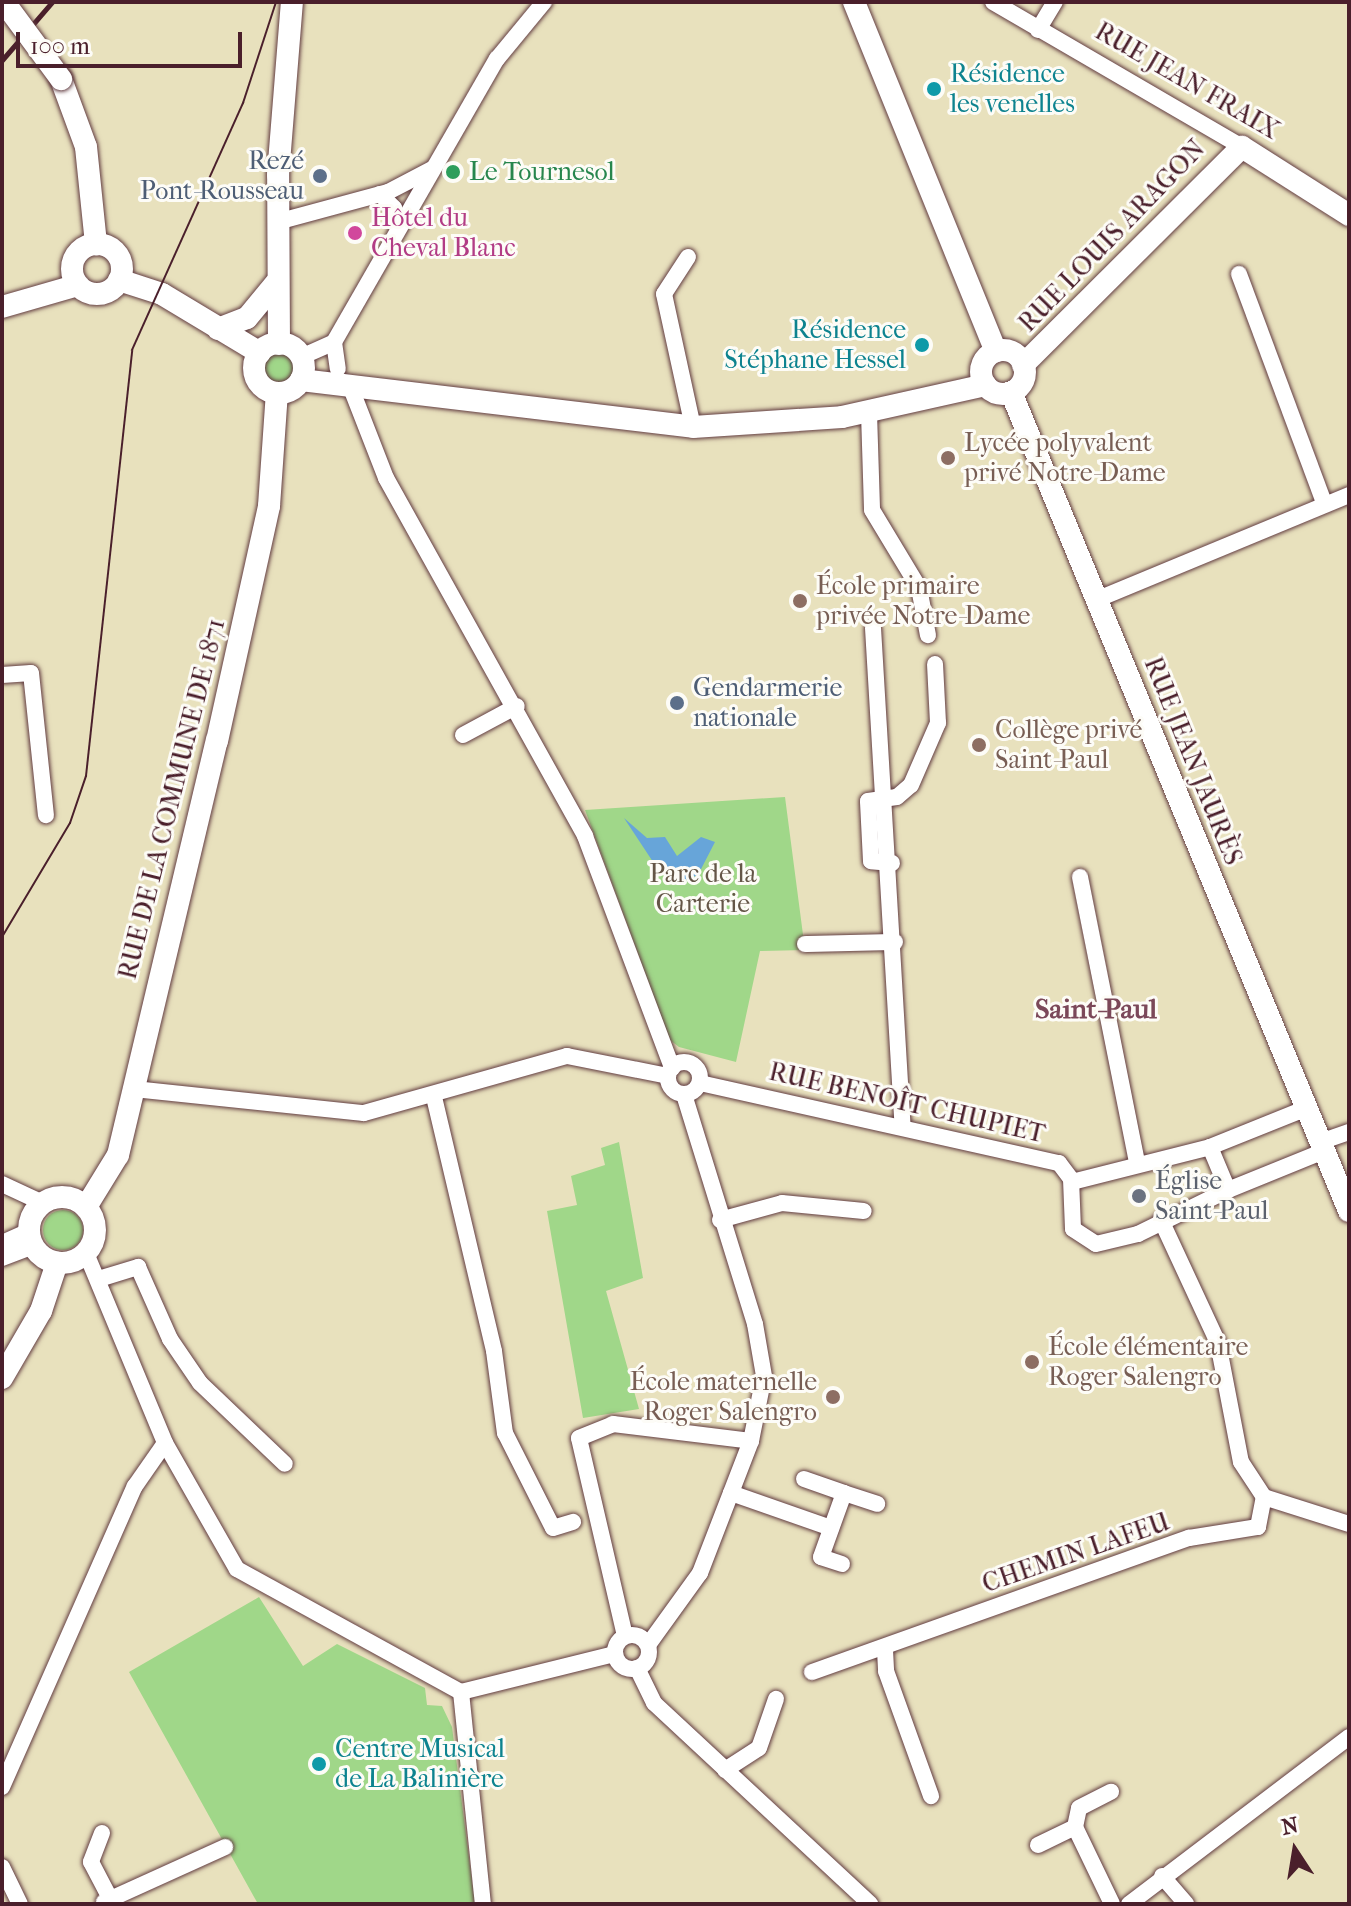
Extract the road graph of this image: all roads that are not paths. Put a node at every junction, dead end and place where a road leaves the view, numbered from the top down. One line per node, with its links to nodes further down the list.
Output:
1 (4, 2): 14 (street, bridge)
2 (292, 2): 12 (street)
3 (544, 2): 9 (street)
4 (854, 2): 24 (street)
5 (993, 2): 7 (street, RUE JEAN FRAIX)
6 (1055, 2): 7 (street)
7 (1038, 30): 8 (street, RUE JEAN FRAIX)
8 (1242, 147): 11 (street, RUE JEAN FRAIX); 25 (street, RUE LOUIS ARAGON)
9 (432, 169): 10 (street); 13 (street)
10 (380, 194): 12 (street); 13 (street)
11 (1349, 215)
12 (277, 222): 18 (street)
13 (398, 230): 22 (street)
14 (96, 244): 17 (street); 19 (street)
15 (688, 257): 32 (street)
16 (1239, 274): 34 (street)
17 (119, 280): 19 (street); 21 (street)
18 (276, 283): 21 (street); 23 (street)
19 (78, 285): 20 (street)
20 (2, 307)
21 (218, 329): 23 (street)
22 (334, 342): 26 (street); 27 (street)
23 (269, 348): 26 (street); 30 (street)
24 (996, 351): 25 (street); 28 (street)
25 (1023, 365): 29 (street)
26 (302, 366): 27 (street); 30 (street)
27 (344, 376): 32 (street); 40 (street)
28 (985, 385): 29 (street); 31 (street)
29 (1011, 392): 35 (street, RUE JEAN JAURÈS)
30 (277, 393): 49 (street, RUE DE LA COMMUNE DE 1871)
31 (869, 413): 32 (street); 37 (street)
32 (693, 427)
33 (1349, 495): 34 (street)
34 (1324, 503): 35 (street)
35 (1098, 599): 52 (street, RUE JEAN JAURÈS)
36 (873, 628): 42 (street)
37 (928, 635)
38 (935, 664): 42 (street)
39 (2, 675): 43 (street)
40 (517, 706): 41 (street); 47 (street)
41 (463, 735)
42 (889, 797): 45 (street)
43 (46, 815)
44 (1080, 877): 57 (street)
45 (895, 942): 46 (street); 53 (street)
46 (805, 944)
47 (670, 1072): 48 (street, RUE BENOÎT CHUPIET); 50 (street); 51 (street)
48 (700, 1083): 50 (street); 53 (street, RUE BENOÎT CHUPIET)
49 (134, 1089): 51 (street); 62 (street, RUE DE LA COMMUNE DE 1871)
50 (684, 1095): 65 (street)
51 (434, 1097): 82 (street)
52 (1307, 1108): 55 (street, RUE JEAN JAURÈS); 56 (street)
53 (903, 1126): 58 (street, RUE BENOÎT CHUPIET)
54 (1349, 1132): 55 (street)
55 (1322, 1146): 60 (street); 64 (street, RUE JEAN JAURÈS)
56 (1210, 1147): 57 (street); 60 (street)
57 (1137, 1163): 58 (street)
58 (1072, 1182): 66 (street)
59 (2, 1184): 61 (street)
60 (1228, 1190): 66 (street)
61 (43, 1203): 62 (street); 67 (street)
62 (86, 1207): 69 (street)
63 (864, 1211): 65 (street)
64 (1349, 1211)
65 (720, 1220): 74 (street)
66 (1161, 1220): 80 (street)
67 (31, 1238): 68 (street); 70 (street); 71 (street)
68 (2, 1243)
69 (86, 1253): 71 (street); 72 (street)
70 (2, 1258)
71 (57, 1263): 73 (street)
72 (102, 1278): 75 (street); 76 (street)
73 (2, 1378)
74 (751, 1441): 78 (street); 86 (street)
75 (165, 1443): 92 (street); 96 (street)
76 (285, 1464)
77 (804, 1479): 79 (street)
78 (731, 1493): 84 (street); 87 (street)
79 (844, 1493): 81 (street); 84 (street)
80 (1264, 1497): 83 (street); 88 (street, CHEMIN LAFEU)
81 (877, 1504)
82 (573, 1522)
83 (1349, 1524)
84 (831, 1528): 85 (street)
85 (842, 1564)
86 (625, 1636): 87 (street); 89 (street)
87 (648, 1645): 90 (street)
88 (885, 1650): 91 (street, CHEMIN LAFEU); 98 (street)
89 (615, 1654): 90 (street); 92 (street)
90 (637, 1668): 95 (street)
91 (812, 1672)
92 (461, 1692): 107 (street)
93 (776, 1699): 95 (street)
94 (1349, 1737): 104 (street)
95 (725, 1770): 108 (street)
96 (2, 1787)
97 (1111, 1792): 99 (street)
98 (931, 1796)
99 (1075, 1827): 101 (street); 109 (street)
100 (102, 1833): 105 (street)
101 (1038, 1845)
102 (225, 1847): 105 (street)
103 (2, 1867): 106 (street)
104 (1162, 1876): 110 (street); 111 (street)
105 (109, 1902)
106 (20, 1904)
107 (483, 1904)
108 (870, 1904)
109 (1112, 1904)
110 (1129, 1904)
111 (1186, 1904)

